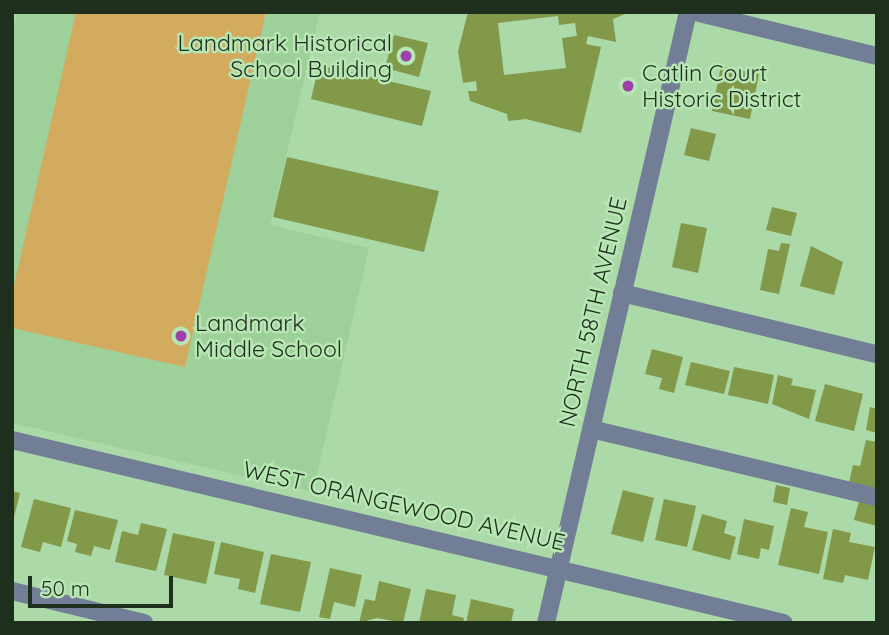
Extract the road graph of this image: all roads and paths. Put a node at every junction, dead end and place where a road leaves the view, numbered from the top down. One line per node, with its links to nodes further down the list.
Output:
1 (688, 12): 4 (street, NORTH 58TH AVENUE)
2 (695, 12): 3 (street)
3 (877, 56)
4 (622, 293): 5 (street); 6 (street, NORTH 58TH AVENUE)
5 (877, 354)
6 (591, 429): 8 (street); 9 (street, NORTH 58TH AVENUE)
7 (12, 440): 9 (street, WEST ORANGEWOOD AVENUE)
8 (877, 497)
9 (559, 567): 12 (street, NORTH 58TH AVENUE); 13 (street, WEST ORANGEWOOD AVENUE)
10 (12, 591): 11 (street)
11 (144, 623)
12 (546, 623)
13 (784, 623)

